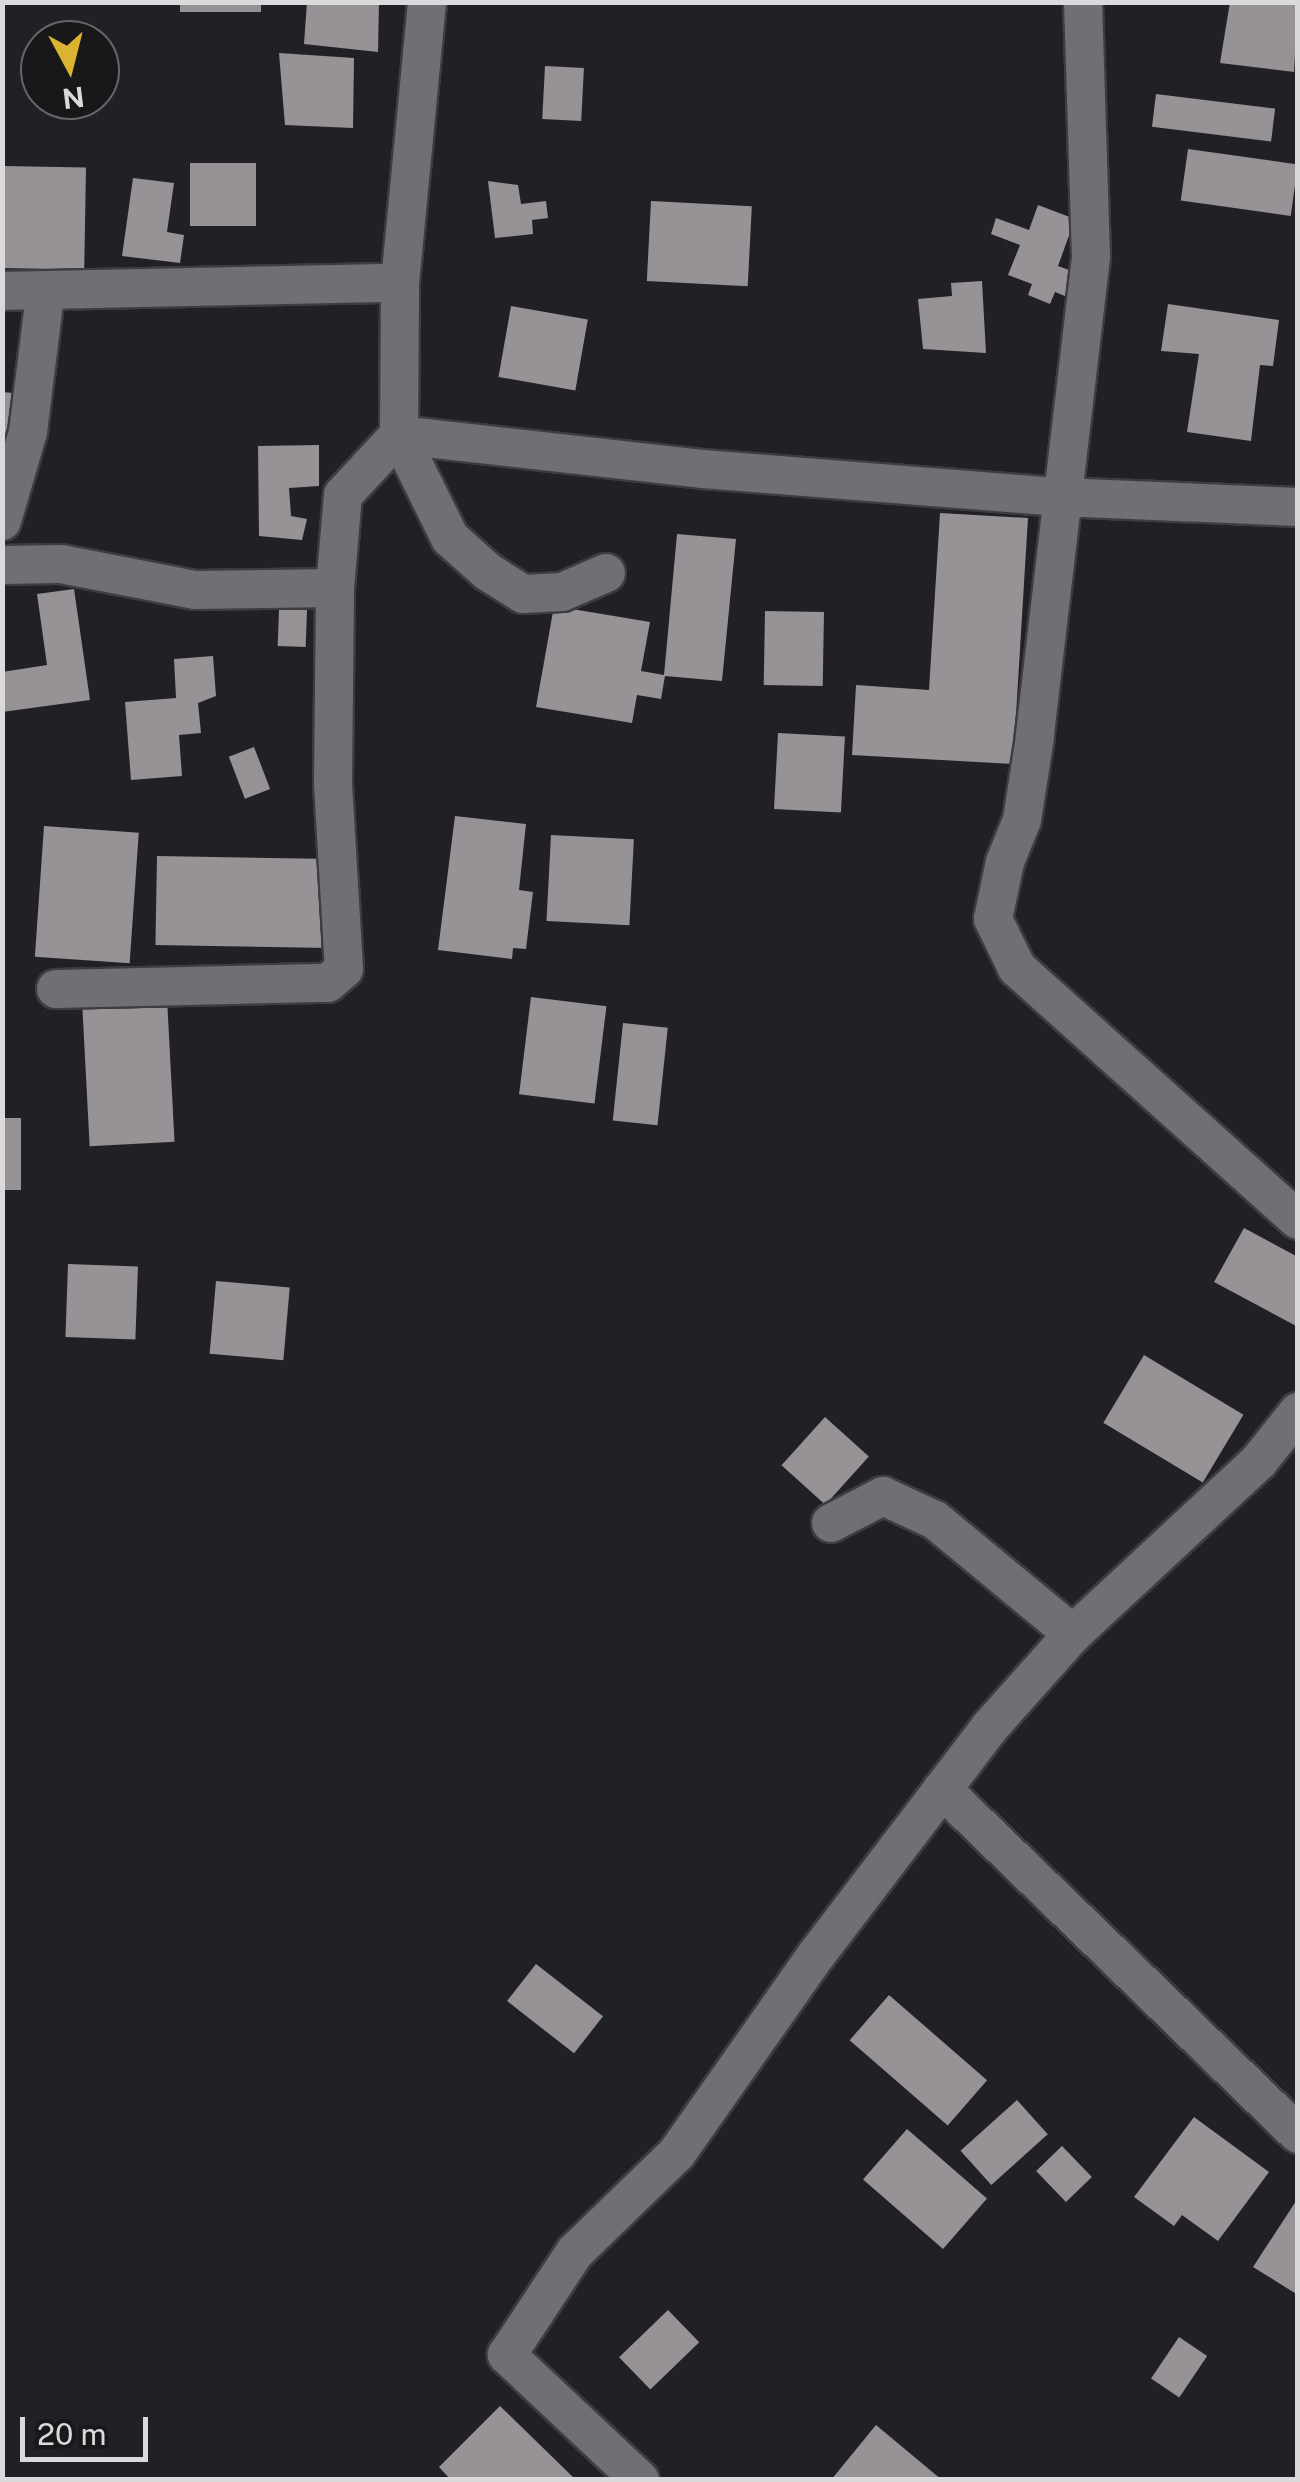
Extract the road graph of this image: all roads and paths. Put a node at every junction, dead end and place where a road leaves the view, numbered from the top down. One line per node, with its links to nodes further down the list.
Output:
1 (427, 2): 3 (street)
2 (1084, 2): 7 (street)
3 (400, 283): 5 (street); 6 (street)
4 (2, 292): 5 (street)
5 (45, 296): 9 (street)
6 (399, 435): 7 (street); 11 (street); 12 (street)
7 (1060, 497): 8 (street); 14 (street)
8 (1298, 507)
9 (2, 520)
10 (2, 565): 12 (street)
11 (606, 573)
12 (335, 588): 13 (street)
13 (56, 989)
14 (1297, 1215)
15 (1298, 1412): 17 (street)
16 (832, 1523): 17 (street)
17 (1073, 1634): 18 (street)
18 (942, 1789): 19 (street); 20 (street)
19 (1298, 2134)
20 (640, 2480)

